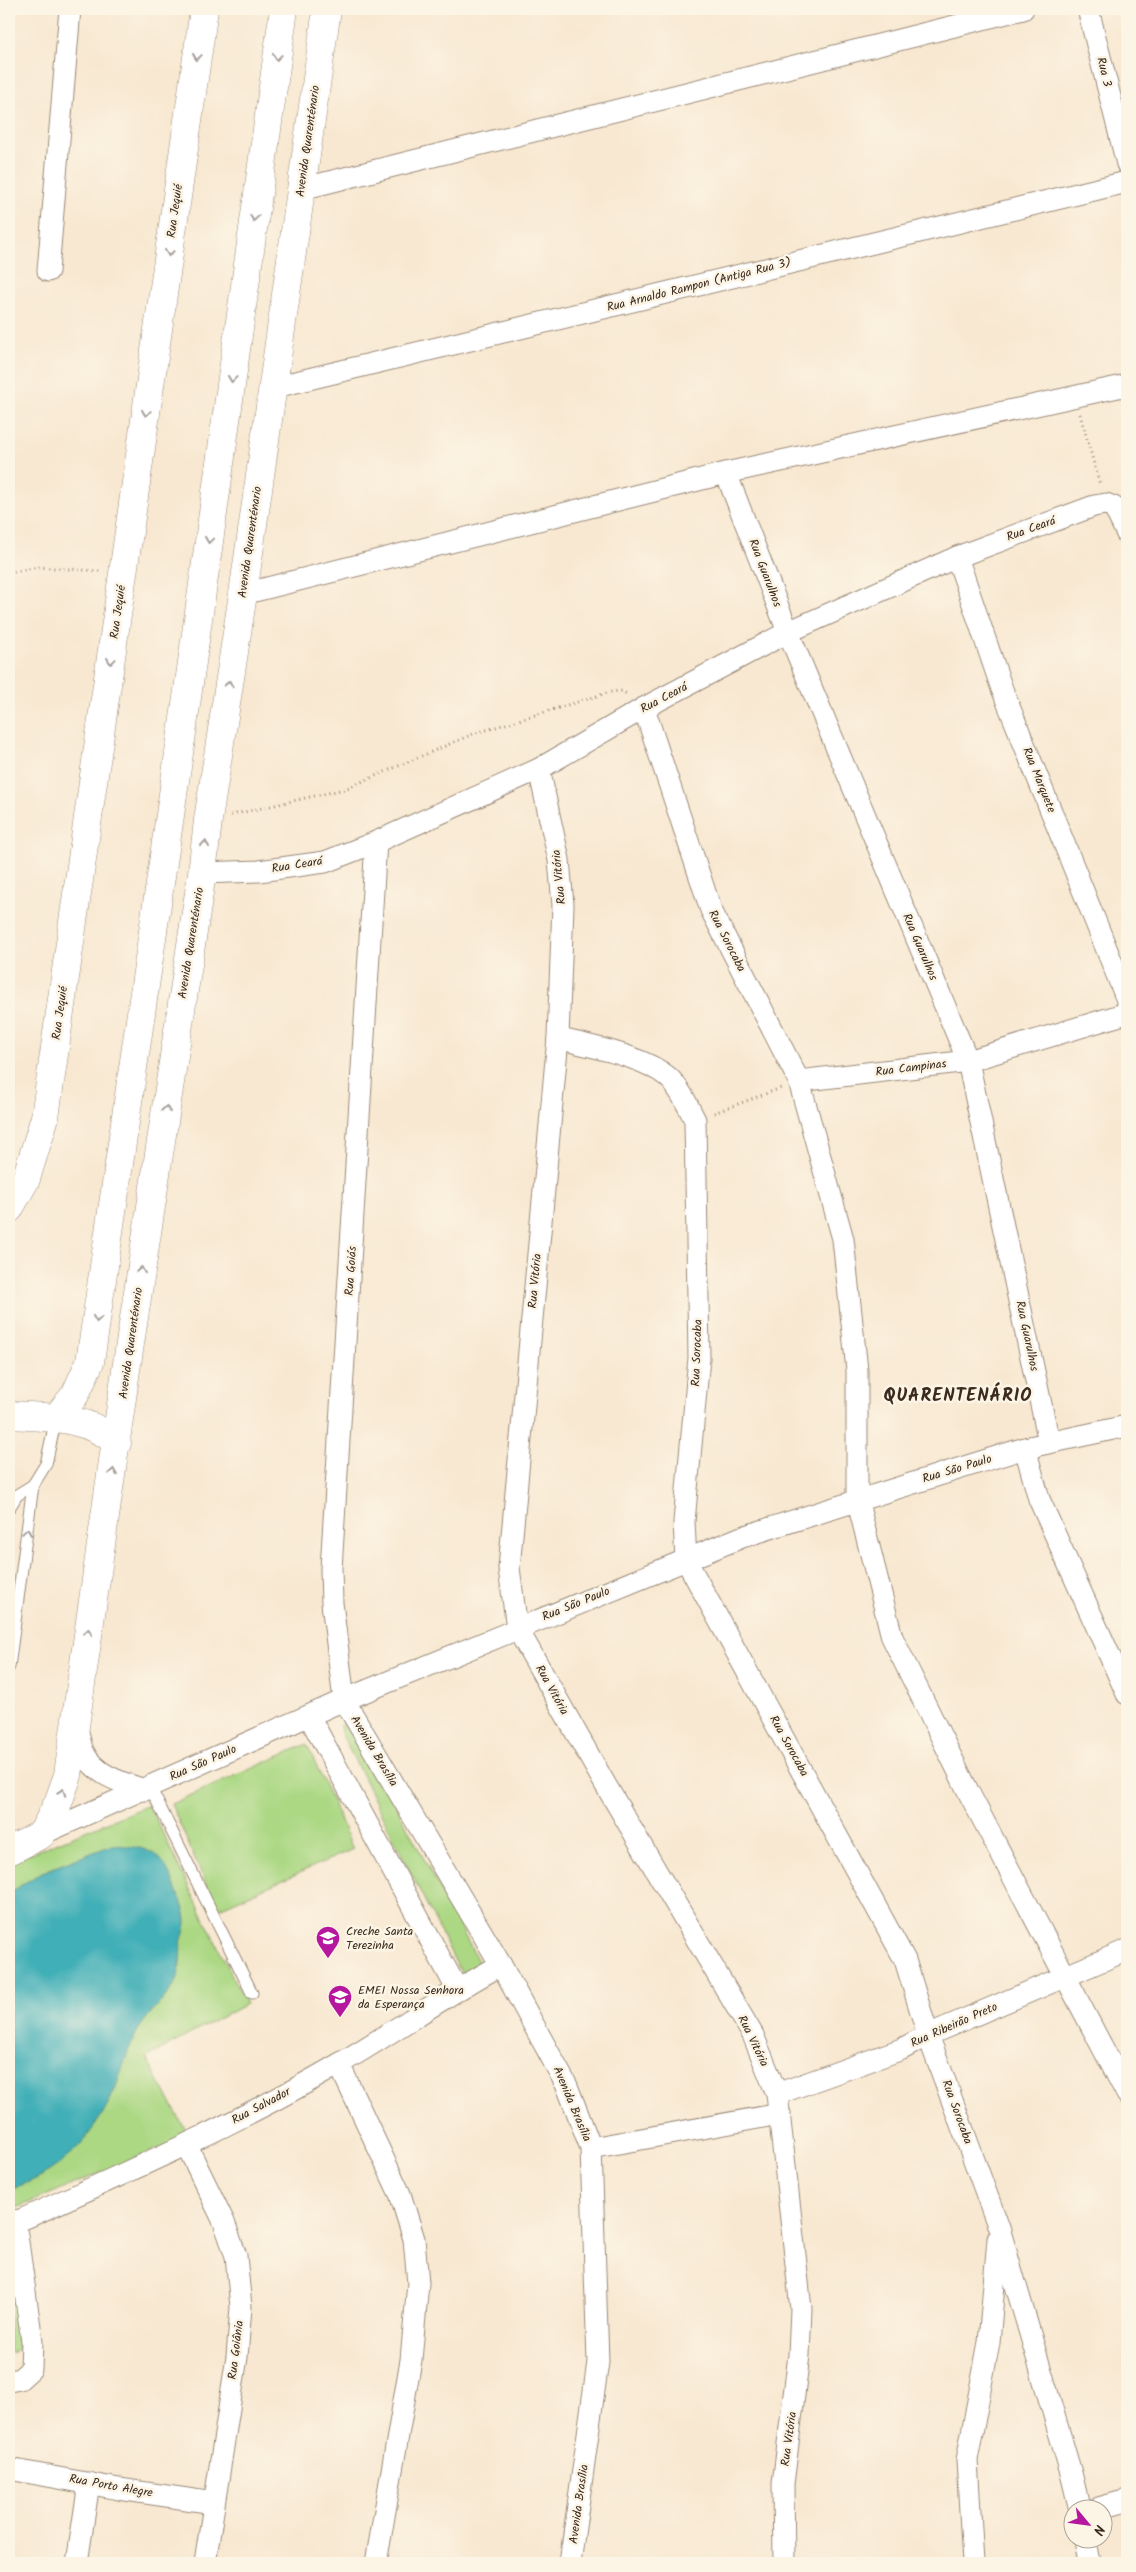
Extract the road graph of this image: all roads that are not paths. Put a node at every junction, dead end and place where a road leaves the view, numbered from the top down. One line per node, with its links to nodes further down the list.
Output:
1 (70, 9): 10 (street)
2 (204, 9): 27 (main road, Rua Jequié, one-way to 27)
3 (284, 9): 29 (main road, one-way to 29)
4 (328, 9): 9 (main road, Avenida Quarenténario)
5 (1023, 9): 9 (street)
6 (1088, 9): 7 (street, Rua 3)
7 (1127, 164)
8 (1127, 182): 12 (street, Rua Arnaldo Rampon (Antiga Rua 3))
9 (301, 189): 12 (main road, Avenida Quarenténario)
10 (48, 271)
11 (1127, 385): 13 (street)
12 (271, 388): 16 (main road, Avenida Quarenténario)
13 (726, 472): 16 (street); 17 (street, Rua Guarulhos)
14 (1127, 534): 15 (street, Rua Ceará)
15 (957, 557): 17 (street, Rua Ceará); 22 (street, Rua Marquete)
16 (243, 594): 21 (main road, Avenida Quarenténario, one-way to 16)
17 (788, 632): 18 (street, Rua Ceará); 25 (street, Rua Guarulhos)
18 (644, 708): 19 (street, Rua Ceará); 26 (street, Rua Sorocaba)
19 (538, 770): 20 (street, Rua Ceará); 24 (street, Rua Vitória)
20 (376, 842): 21 (street, Rua Ceará); 41 (street, Rua Goiás)
21 (202, 874): 32 (main road, Avenida Quarenténario, one-way to 21)
22 (1127, 1000)
23 (1127, 1013): 25 (street, Rua Campinas)
24 (558, 1038): 37 (street, Rua Sorocaba); 38 (street, Rua Vitória)
25 (968, 1061): 26 (street, Rua Campinas); 31 (street, Rua Guarulhos)
26 (799, 1081): 35 (street, Rua Sorocaba)
27 (9, 1209)
28 (9, 1415): 29 (main road)
29 (56, 1418): 32 (main road); 34 (lane)
30 (1127, 1426): 31 (street, Rua São Paulo)
31 (1049, 1442): 33 (street, Rua São Paulo)
32 (117, 1443): 43 (main road, Avenida Quarenténario, one-way to 32)
33 (1025, 1448): 35 (street, Rua São Paulo); 40 (street)
34 (33, 1485): 36 (lane); 39 (lane, one-way to 34)
35 (857, 1499): 37 (street, Rua São Paulo); 49 (street, Rua Sorocaba)
36 (9, 1508)
37 (686, 1560): 38 (street, Rua São Paulo); 52 (street, Rua Sorocaba)
38 (517, 1628): 41 (street, Rua São Paulo); 55 (street, Rua Vitória)
39 (9, 1668)
40 (1127, 1694)
41 (344, 1700): 42 (street, Rua São Paulo); 48 (street, Avenida Brasília)
42 (309, 1716): 44 (street, Rua São Paulo); 50 (street)
43 (75, 1721): 44 (street); 45 (main road, Avenida Quarenténario, one-way to 43)
44 (148, 1789): 45 (street, Rua São Paulo); 51 (lane)
45 (42, 1834): 46 (main road)
46 (9, 1849)
47 (1127, 1950): 49 (street, Rua Ribeirão Preto)
48 (501, 1965): 50 (street, Rua Salvador); 57 (street, Avenida Brasília)
49 (1065, 1978): 52 (street, Rua Ribeirão Preto); 54 (street, Rua Sorocaba)
50 (457, 1989): 53 (street, Rua Salvador)
51 (252, 1993)
52 (928, 2035): 55 (street, Rua Ribeirão Preto); 59 (street, Rua Sorocaba)
53 (339, 2064): 56 (street, Rua Salvador); 70 (street)
54 (1127, 2094)
55 (779, 2104): 57 (street, Rua Ribeirão Preto); 72 (street, Rua Vitória)
56 (187, 2146): 58 (street, Rua Salvador); 65 (street, Rua Goiânia)
57 (591, 2148): 71 (street, Avenida Brasília)
58 (12, 2222): 60 (street)
59 (999, 2228): 63 (street, Rua Sorocaba); 73 (street)
60 (9, 2381)
61 (9, 2468): 62 (street, Rua Porto Alegre)
62 (89, 2483): 65 (street, Rua Porto Alegre); 68 (street)
63 (1078, 2500)
64 (1127, 2500): 66 (street)
65 (214, 2502): 69 (street, Rua Goiânia)
66 (1114, 2504)
67 (1087, 2550): 74 (street)
68 (77, 2563)
69 (205, 2563)
70 (376, 2563)
71 (570, 2563)
72 (784, 2563)
73 (973, 2563)
74 (1089, 2563)

